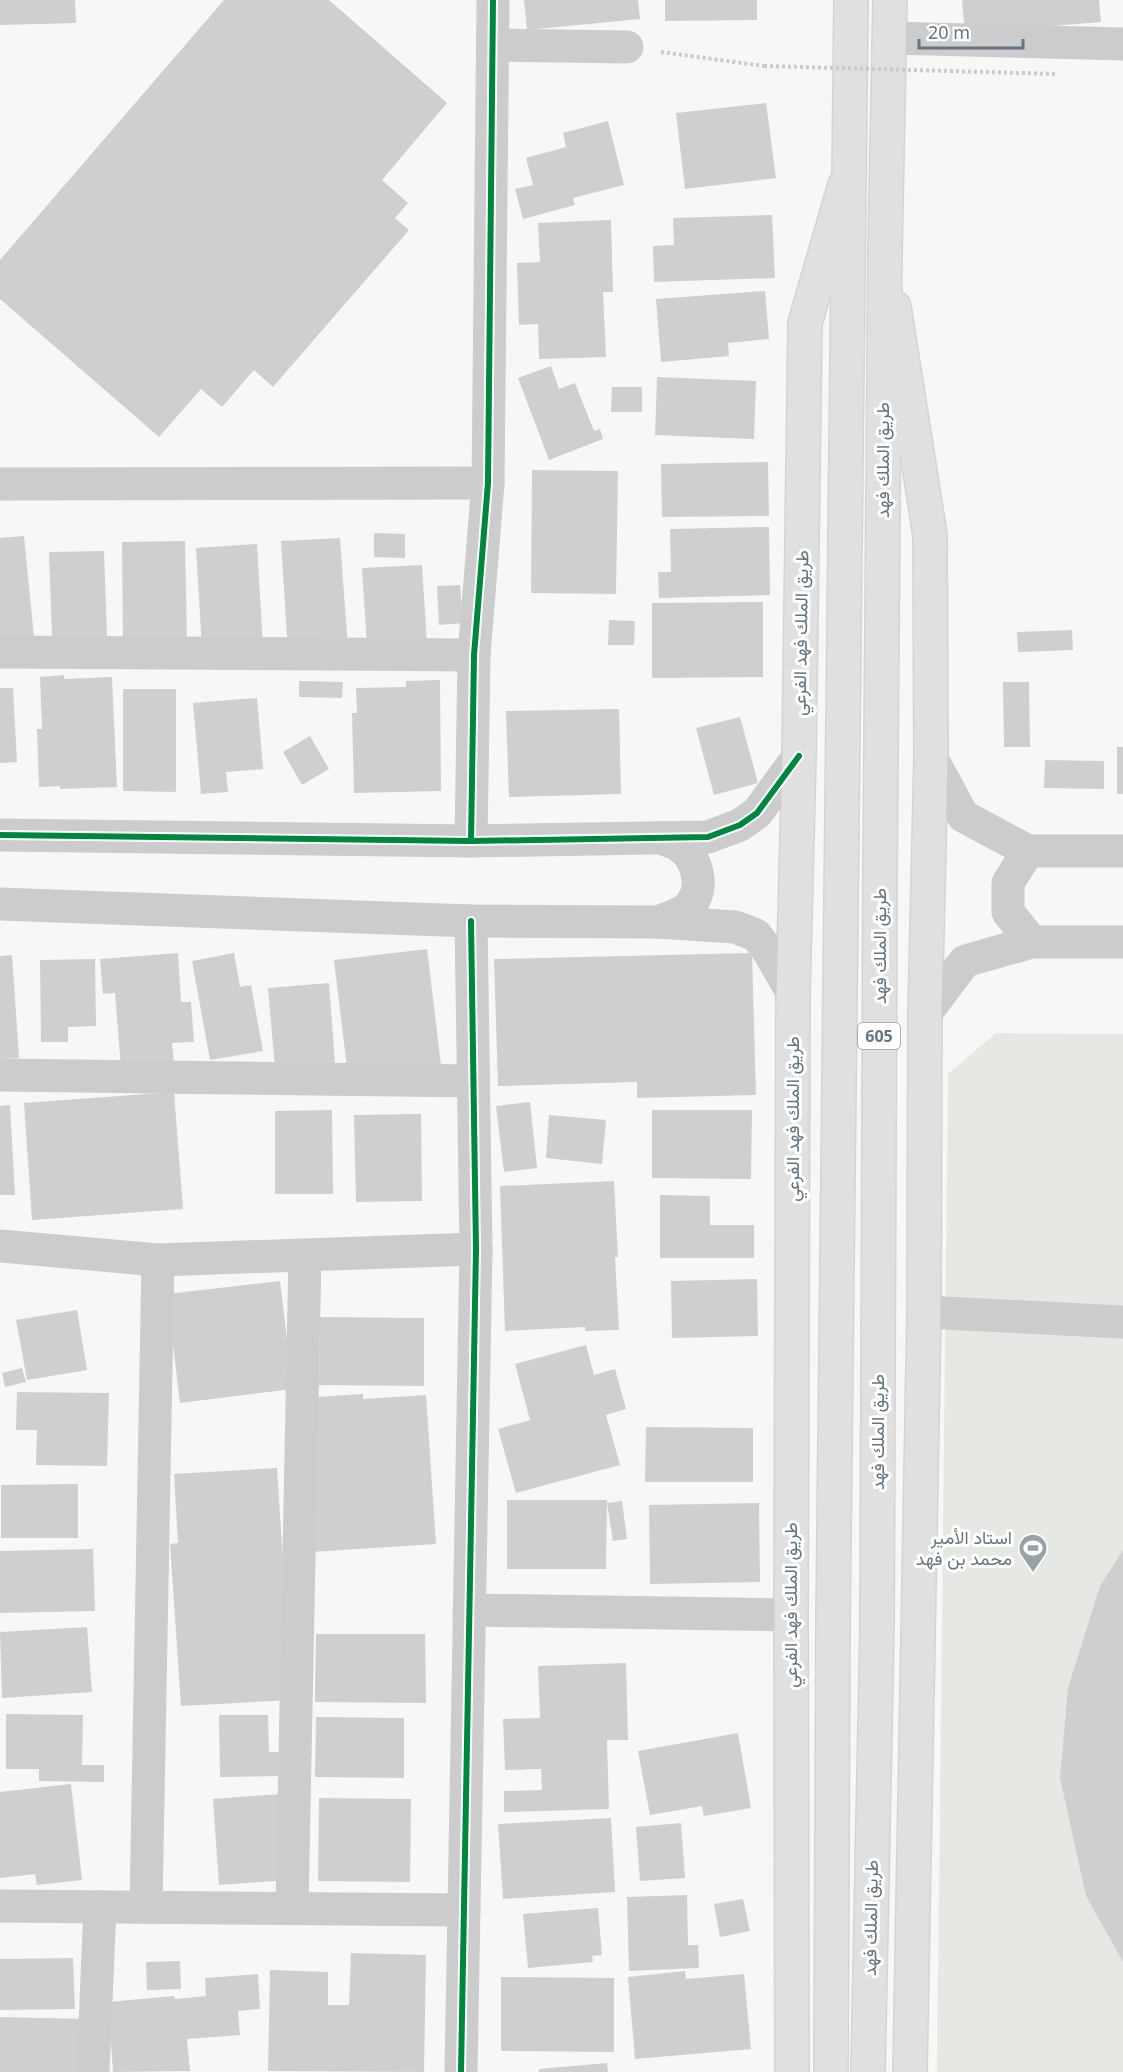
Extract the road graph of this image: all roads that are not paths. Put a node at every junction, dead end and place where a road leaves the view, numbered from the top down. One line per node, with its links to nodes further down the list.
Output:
1 (493, 0): 6 (street)
2 (851, 0): 8 (main road, طريق الملك فهد / 605)
3 (890, 0): 4 (main road, طريق الملك فهد / 605)
4 (890, 38): 5 (street); 9 (main road, طريق الملك فهد / 605)
5 (1123, 44)
6 (493, 45): 7 (street); 10 (street)
7 (627, 47)
8 (848, 172): 14 (main road, طريق الملك فهد الفرعي); 46 (main road, طريق الملك فهد / 605)
9 (885, 252): 15 (main road); 47 (main road, طريق الملك فهد / 605)
10 (488, 483): 11 (street); 13 (street)
11 (0, 484)
12 (0, 652): 13 (street)
13 (474, 655): 18 (street)
14 (799, 756): 17 (street); 26 (main road, طريق الملك فهد الفرعي)
15 (931, 757): 19 (street); 27 (main road)
16 (0, 835): 18 (street)
17 (661, 838): 18 (street); 23 (street)
18 (471, 841)
19 (1028, 851): 20 (street); 24 (street)
20 (1123, 851)
21 (0, 904): 22 (street)
22 (471, 921): 23 (street); 29 (street)
23 (658, 922): 26 (street)
24 (1032, 942): 25 (street); 27 (street)
25 (1123, 942)
26 (793, 994): 37 (main road, طريق الملك فهد الفرعي)
27 (925, 1014): 34 (main road)
28 (0, 1075): 29 (street)
29 (473, 1081): 31 (street)
30 (0, 1246): 33 (street)
31 (476, 1249): 32 (street); 36 (street)
32 (305, 1255): 33 (street); 41 (street)
33 (158, 1260): 40 (street)
34 (924, 1312): 35 (street); 48 (main road)
35 (1123, 1322)
36 (469, 1610): 37 (street); 42 (street)
37 (791, 1615): 45 (main road, طريق الملك فهد الفرعي)
38 (0, 1906): 39 (street)
39 (100, 1907): 40 (street); 43 (street)
40 (146, 1907): 41 (street)
41 (292, 1908): 42 (street)
42 (464, 1910): 44 (street)
43 (93, 2072)
44 (461, 2072)
45 (792, 2072)
46 (831, 2072)
47 (868, 2072)
48 (910, 2072)

